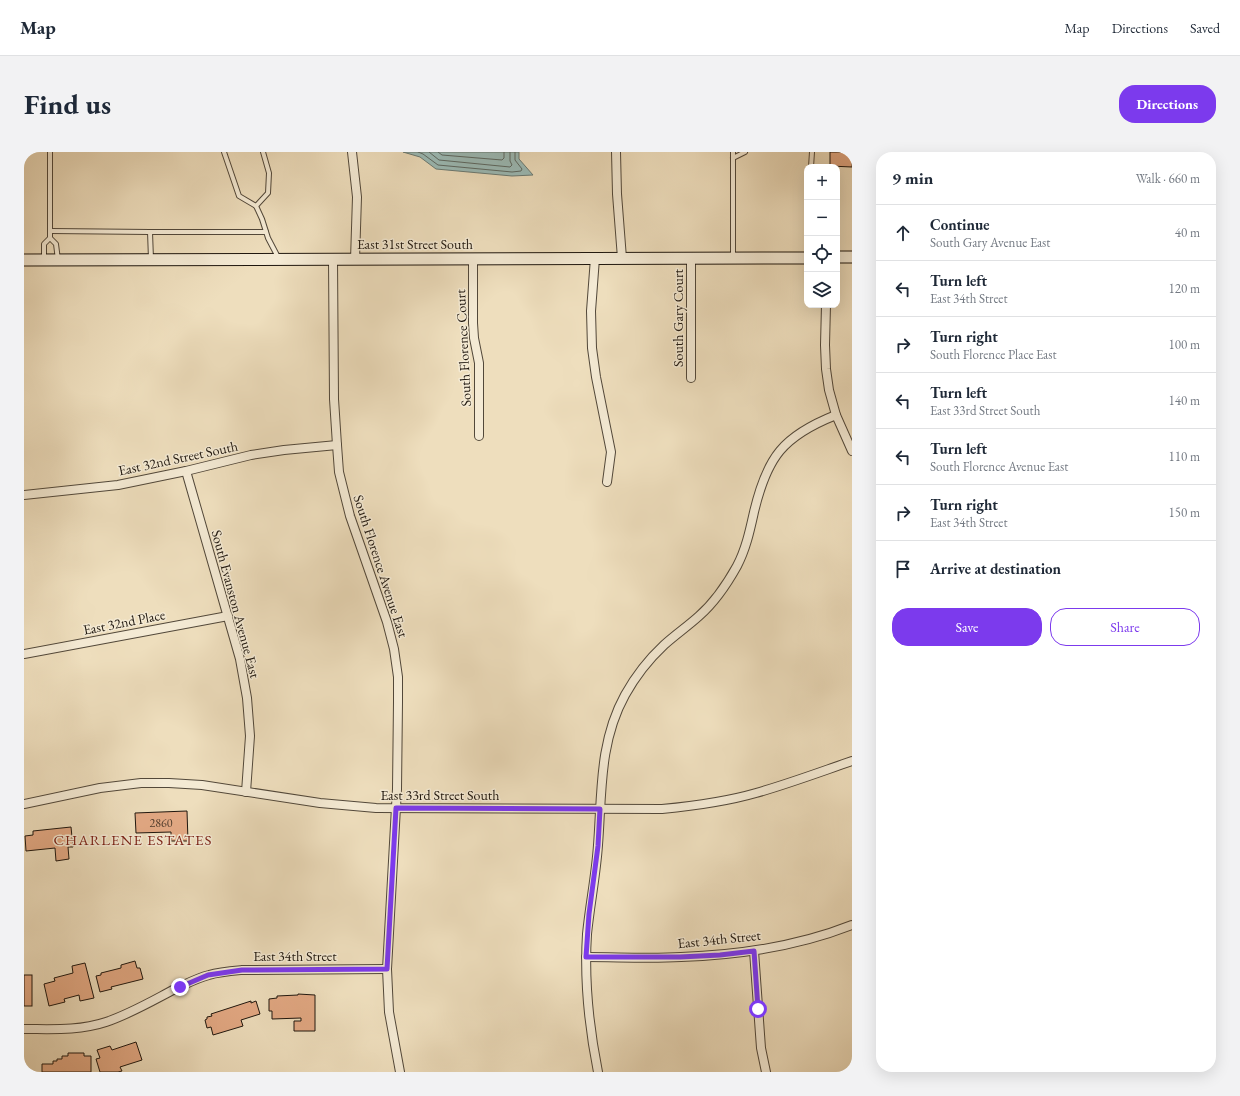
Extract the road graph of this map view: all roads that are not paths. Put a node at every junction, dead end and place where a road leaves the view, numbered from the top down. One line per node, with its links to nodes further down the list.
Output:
1 (50, 152): 12 (lane)
2 (224, 152): 11 (lane)
3 (263, 152): 11 (lane)
4 (352, 152): 30 (street)
5 (616, 152): 19 (street)
6 (733, 152): 9 (lane)
7 (745, 152): 9 (lane)
8 (812, 152): 10 (lane)
9 (733, 158): 21 (lane)
10 (811, 164)
11 (256, 206): 14 (lane)
12 (51, 231): 13 (lane); 15 (lane)
13 (150, 232): 14 (lane); 27 (lane)
14 (266, 232): 28 (lane)
15 (50, 238): 25 (lane); 26 (lane)
16 (840, 257): 17 (main road)
17 (852, 257)
18 (595, 258): 19 (main road, East 31st Street South); 23 (main road, East 31st Street South); 38 (street)
19 (622, 258): 20 (main road, East 31st Street South)
20 (691, 258): 21 (main road, East 31st Street South); 32 (street, South Gary Court)
21 (733, 258): 22 (main road, East 31st Street South)
22 (804, 258)
23 (473, 259): 30 (main road, East 31st Street South); 34 (street, South Florence Court)
24 (24, 260): 25 (main road, East 31st Street South)
25 (44, 260): 26 (main road, East 31st Street South)
26 (58, 260): 27 (main road, East 31st Street South)
27 (151, 260): 28 (main road, East 31st Street South)
28 (279, 260): 29 (main road, East 31st Street South)
29 (333, 260): 30 (main road, East 31st Street South); 35 (street, South Florence Avenue East)
30 (355, 260)
31 (825, 308): 33 (street)
32 (691, 378)
33 (836, 415): 36 (street); 46 (street)
34 (479, 436)
35 (336, 445): 37 (street, East 32nd Street South); 45 (street, South Florence Avenue East)
36 (852, 452)
37 (186, 472): 39 (street, East 32nd Street South); 40 (street, South Evanston Avenue East)
38 (607, 482)
39 (24, 495)
40 (228, 616): 41 (street, East 32nd Place); 43 (street, South Evanston Avenue East)
41 (24, 654)
42 (852, 761): 46 (street, East 33rd Street South)
43 (246, 792): 44 (street, East 33rd Street South); 45 (street, East 33rd Street South)
44 (24, 804)
45 (396, 808): 46 (street, East 33rd Street South); 50 (street, South Florence Avenue East)
46 (600, 809): 49 (street)
47 (852, 925): 48 (street, East 34th Street)
48 (754, 951): 49 (street, East 34th Street); 54 (street)
49 (586, 957): 53 (street)
50 (387, 969): 51 (street, East 34th Street); 52 (street, South Florence Avenue East)
51 (24, 1029)
52 (400, 1072)
53 (598, 1072)
54 (766, 1072)

